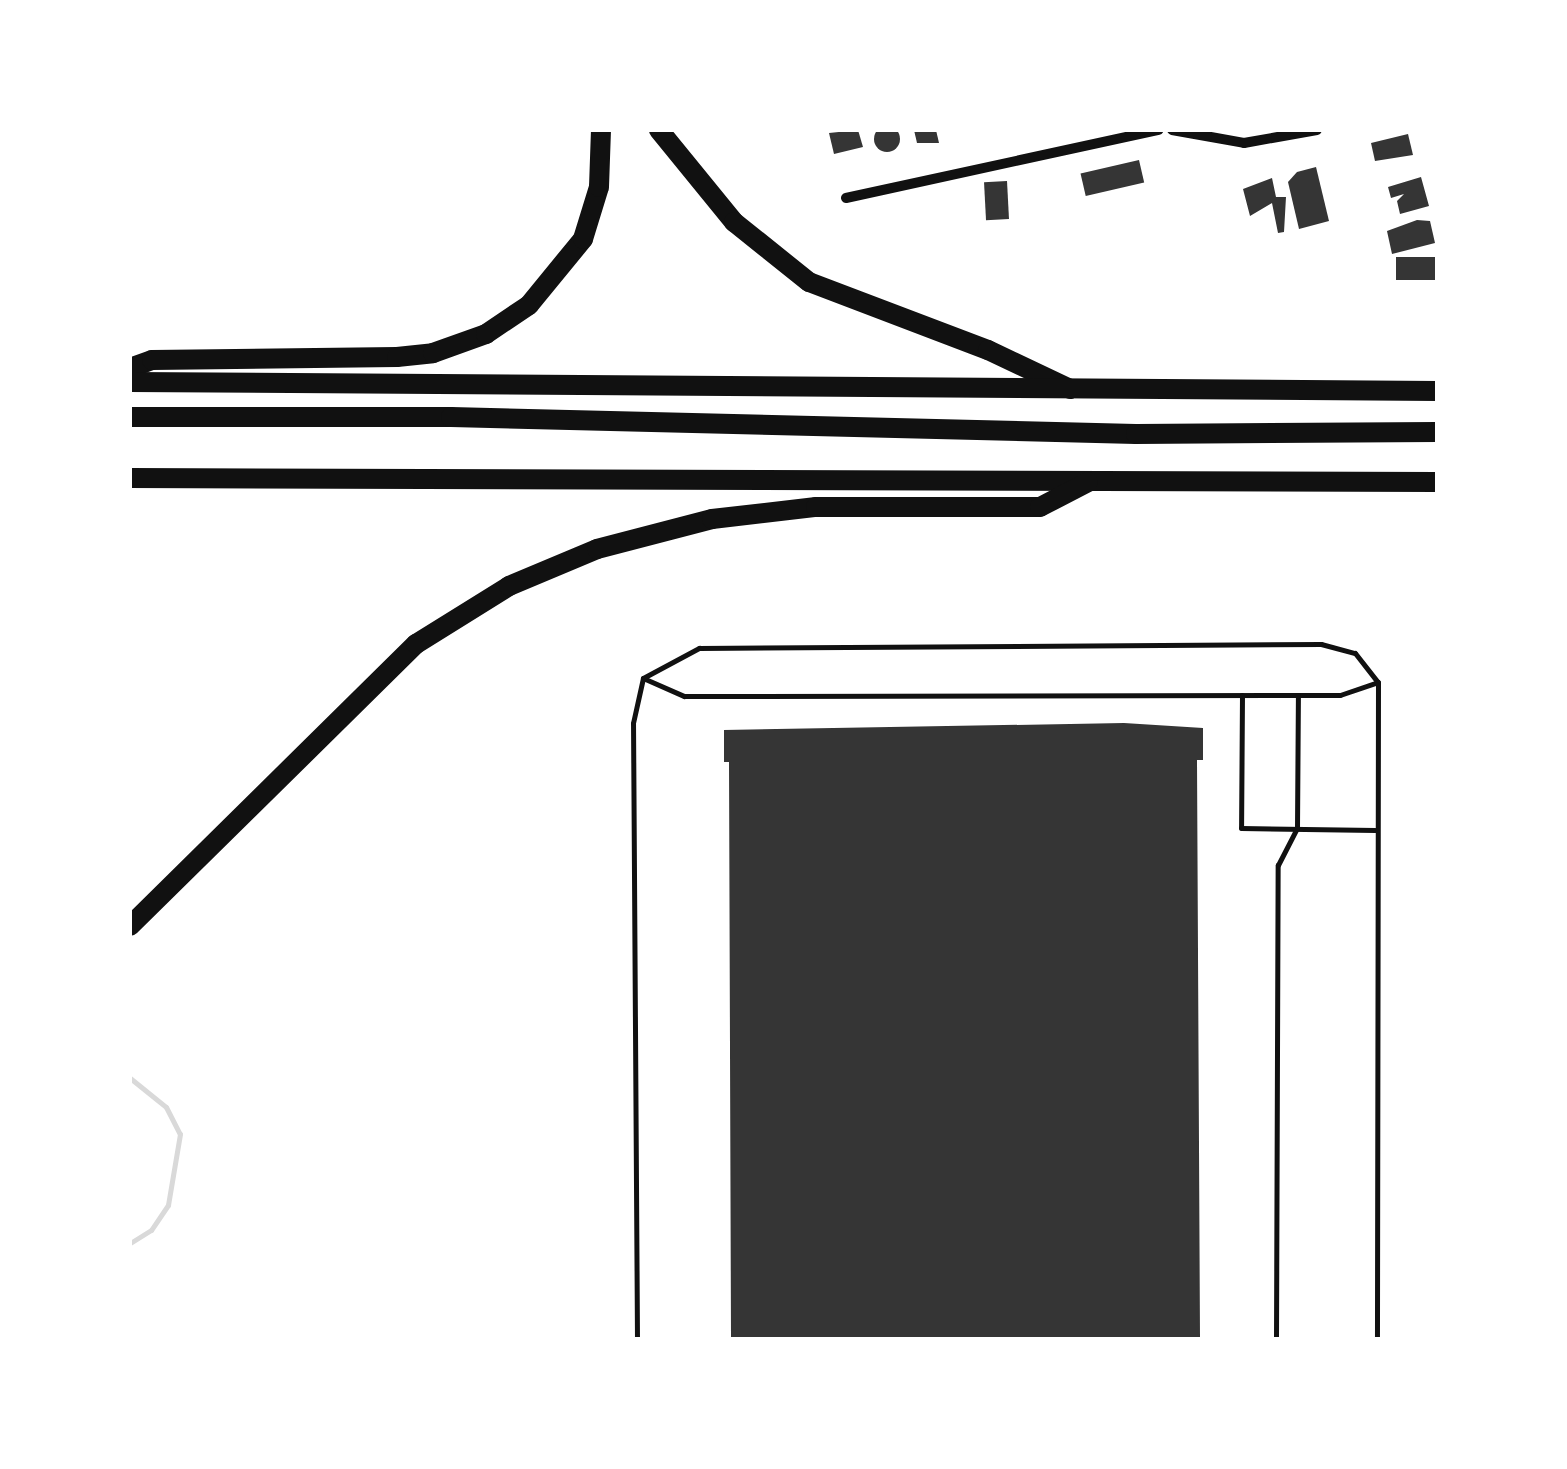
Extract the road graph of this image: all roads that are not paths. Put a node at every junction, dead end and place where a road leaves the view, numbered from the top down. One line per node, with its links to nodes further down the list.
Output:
1 (600, 130): 7 (highway)
2 (659, 130): 10 (highway)
3 (1159, 130): 6 (street)
4 (1172, 130): 5 (street)
5 (1318, 130)
6 (846, 198)
7 (130, 368)
8 (130, 382): 10 (highway)
9 (1437, 391): 10 (highway)
10 (1076, 392)
11 (130, 418): 12 (highway)
12 (1437, 432)
13 (130, 478): 14 (highway)
14 (1090, 481): 15 (highway); 22 (highway)
15 (1437, 482)
16 (643, 678): 17 (lane); 18 (lane); 23 (lane)
17 (1378, 682): 19 (lane); 21 (lane)
18 (1242, 695): 19 (lane); 20 (lane)
19 (1298, 695): 20 (lane)
20 (1297, 828): 21 (lane); 24 (lane)
21 (1377, 830): 25 (lane)
22 (130, 926)
23 (637, 1339)
24 (1276, 1339)
25 (1377, 1339)

